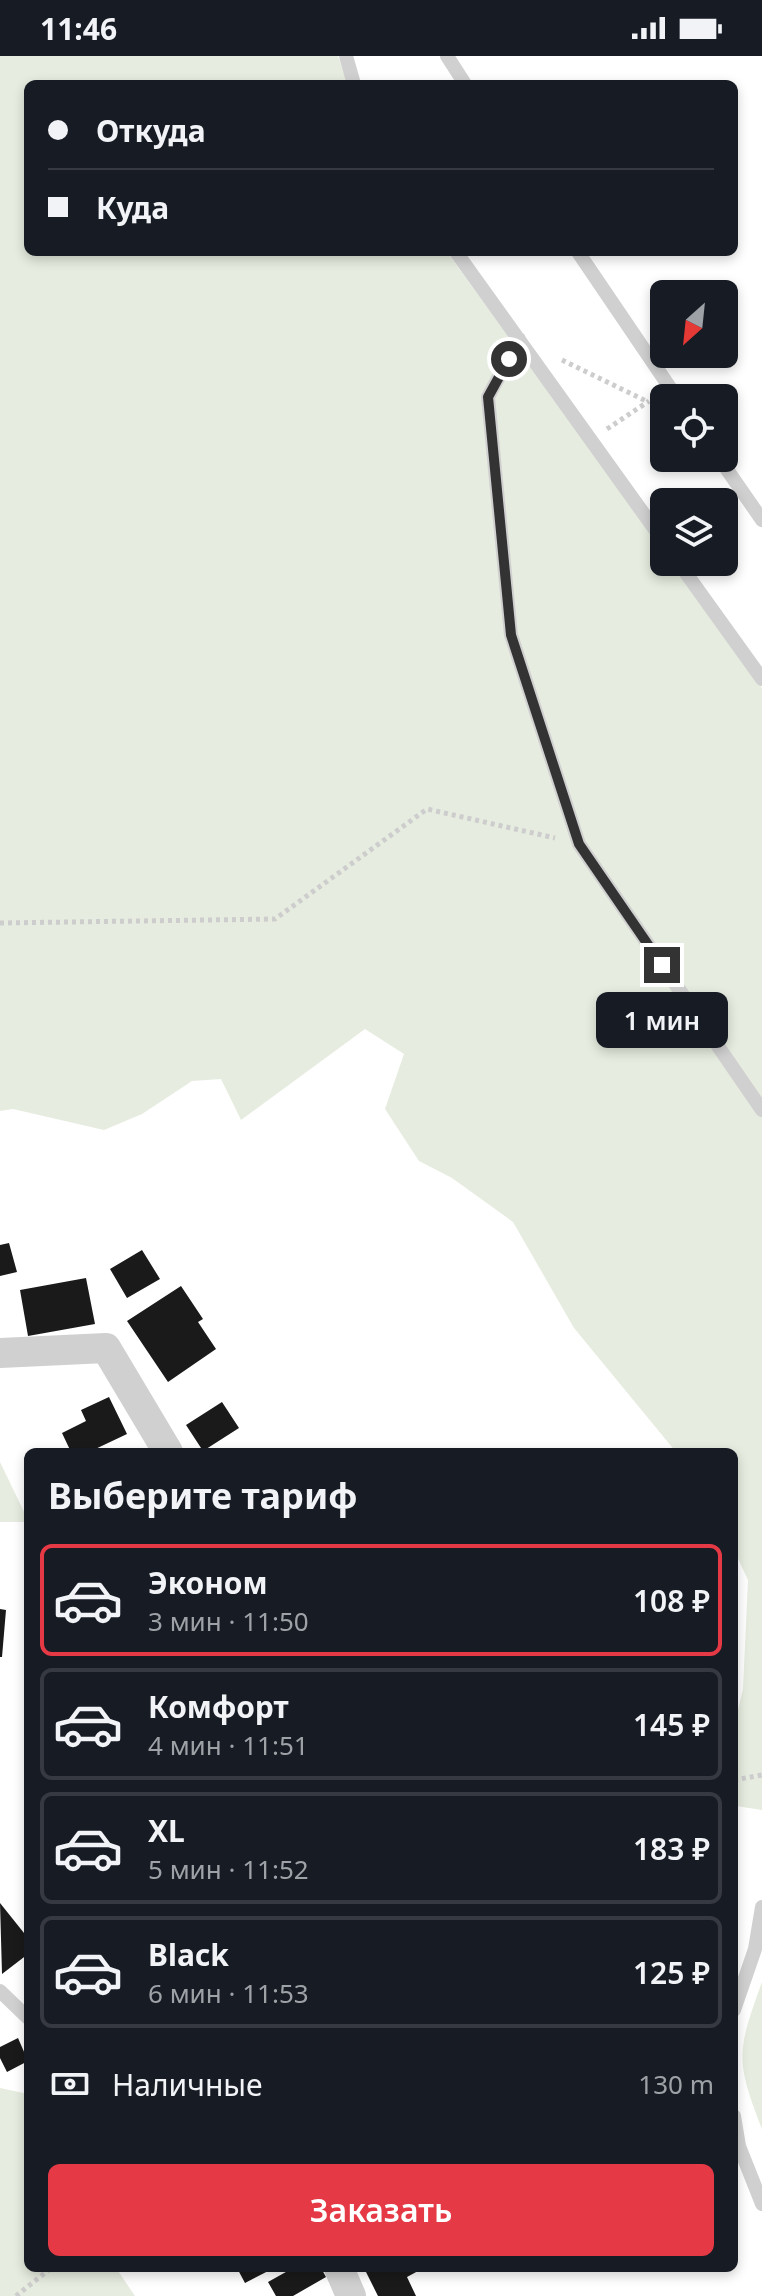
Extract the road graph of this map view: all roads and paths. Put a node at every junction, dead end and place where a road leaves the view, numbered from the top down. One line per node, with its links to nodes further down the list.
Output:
1 (346, 56): 3 (lane)
2 (447, 56): 4 (lane)
3 (353, 80)
4 (462, 80)
5 (459, 256): 7 (lane)
6 (581, 256): 8 (lane)
7 (519, 339): 9 (path); 10 (lane); 16 (lane)
8 (667, 384)
9 (648, 402): 10 (path)
10 (591, 440): 13 (lane)
11 (729, 472): 12 (lane)
12 (762, 520)
13 (650, 522)
14 (688, 576): 15 (lane)
15 (762, 679)
16 (579, 844): 17 (path); 18 (lane)
17 (0, 923)
18 (762, 1110)
19 (0, 1353): 20 (street)
20 (166, 1448)
21 (762, 1775): 22 (path)
22 (738, 1779)
23 (762, 1907): 25 (lane)
24 (0, 1991): 26 (lane)
25 (738, 1998)
26 (24, 2014)
27 (738, 2140): 28 (lane)
28 (762, 2204)
29 (46, 2272): 31 (path)
30 (341, 2272): 32 (street)
31 (16, 2296)
32 (351, 2296)

